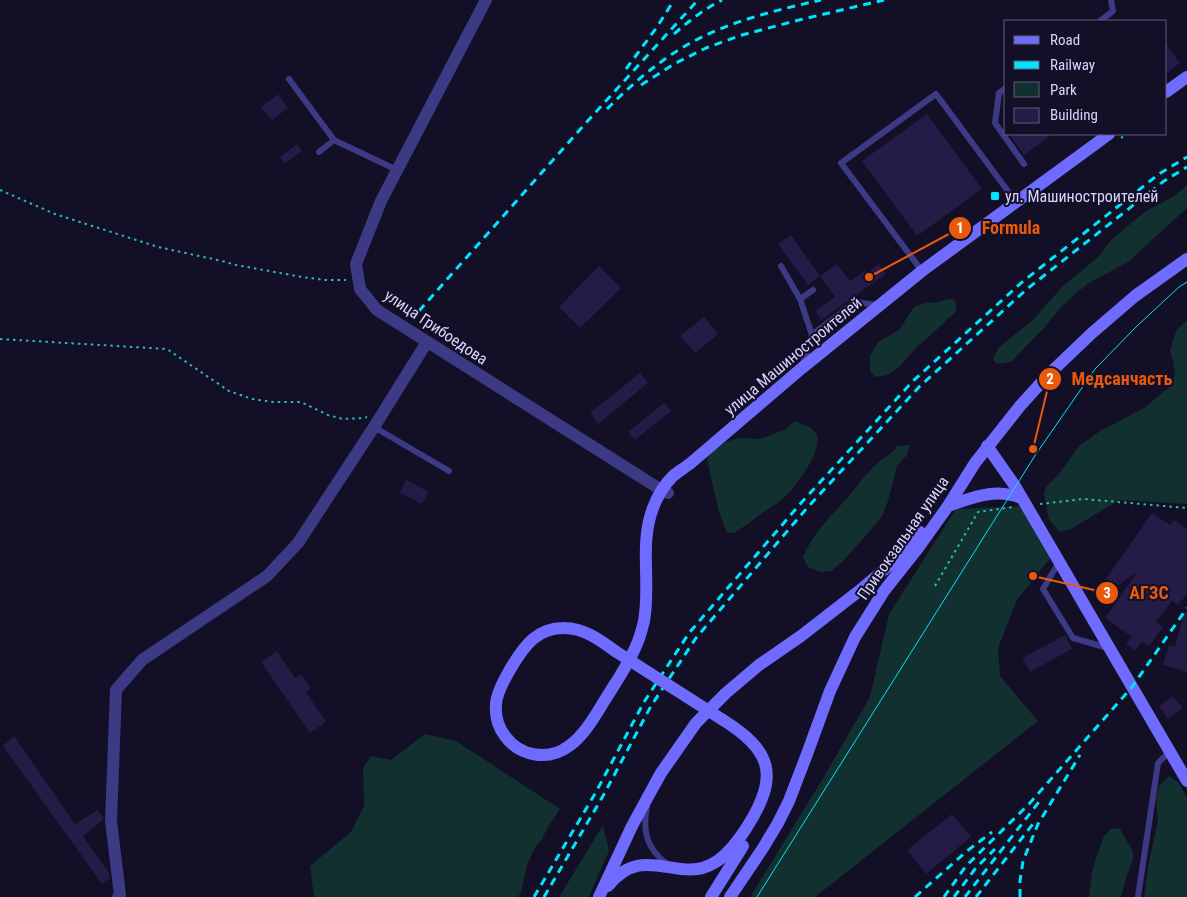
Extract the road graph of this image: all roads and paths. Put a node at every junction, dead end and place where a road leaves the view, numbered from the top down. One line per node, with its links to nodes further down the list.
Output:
1 (486, 0): 12 (street)
2 (1111, 0): 3 (lane)
3 (1101, 20)
4 (1187, 76): 7 (main road)
5 (289, 79): 9 (lane)
6 (1004, 89): 11 (lane)
7 (1167, 91)
8 (1108, 135): 14 (main road, улица Машиностроителей)
9 (334, 140): 10 (lane); 12 (lane)
10 (319, 152)
11 (1024, 164)
12 (397, 170): 18 (street)
13 (0, 190): 18 (path)
14 (1016, 202): 17 (main road, улица Машиностроителей); 17 (lane)
15 (1187, 259): 28 (main road, Привокзальная улица)
16 (781, 266): 20 (lane)
17 (922, 272): 21 (main road, улица Машиностроителей)
18 (358, 279): 24 (street, улица Грибоедова)
19 (814, 290): 20 (lane)
20 (800, 299): 22 (lane)
21 (879, 306): 22 (lane); 25 (main road, улица Машиностроителей)
22 (812, 335): 25 (lane)
23 (0, 339): 26 (path)
24 (427, 342): 26 (street); 31 (street, улица Грибоедова)
25 (802, 368): 31 (main road, улица Машиностроителей)
26 (385, 409): 27 (street)
27 (374, 427): 29 (lane); 43 (street)
28 (987, 446): 30 (main road, Привокзальная улица); 32 (main road)
29 (449, 471)
30 (964, 478): 33 (main road, Привокзальная улица); 41 (main road)
31 (665, 492): 38 (main road, улица Машиностроителей)
32 (1024, 502): 33 (main road); 34 (path); 35 (main road); 36 (path)
33 (948, 506): 46 (main road, Привокзальная улица)
34 (1187, 508)
35 (1059, 562): 37 (main road); 37 (lane)
36 (935, 586)
37 (1110, 648): 39 (main road)
38 (724, 717): 42 (main road); 45 (main road)
39 (1170, 751): 40 (main road); 47 (lane)
40 (1187, 781)
41 (650, 793): 42 (lane); 44 (main road)
42 (673, 868): 44 (main road)
43 (118, 897)
44 (600, 897)
45 (711, 897)
46 (730, 897)
47 (1138, 897)

